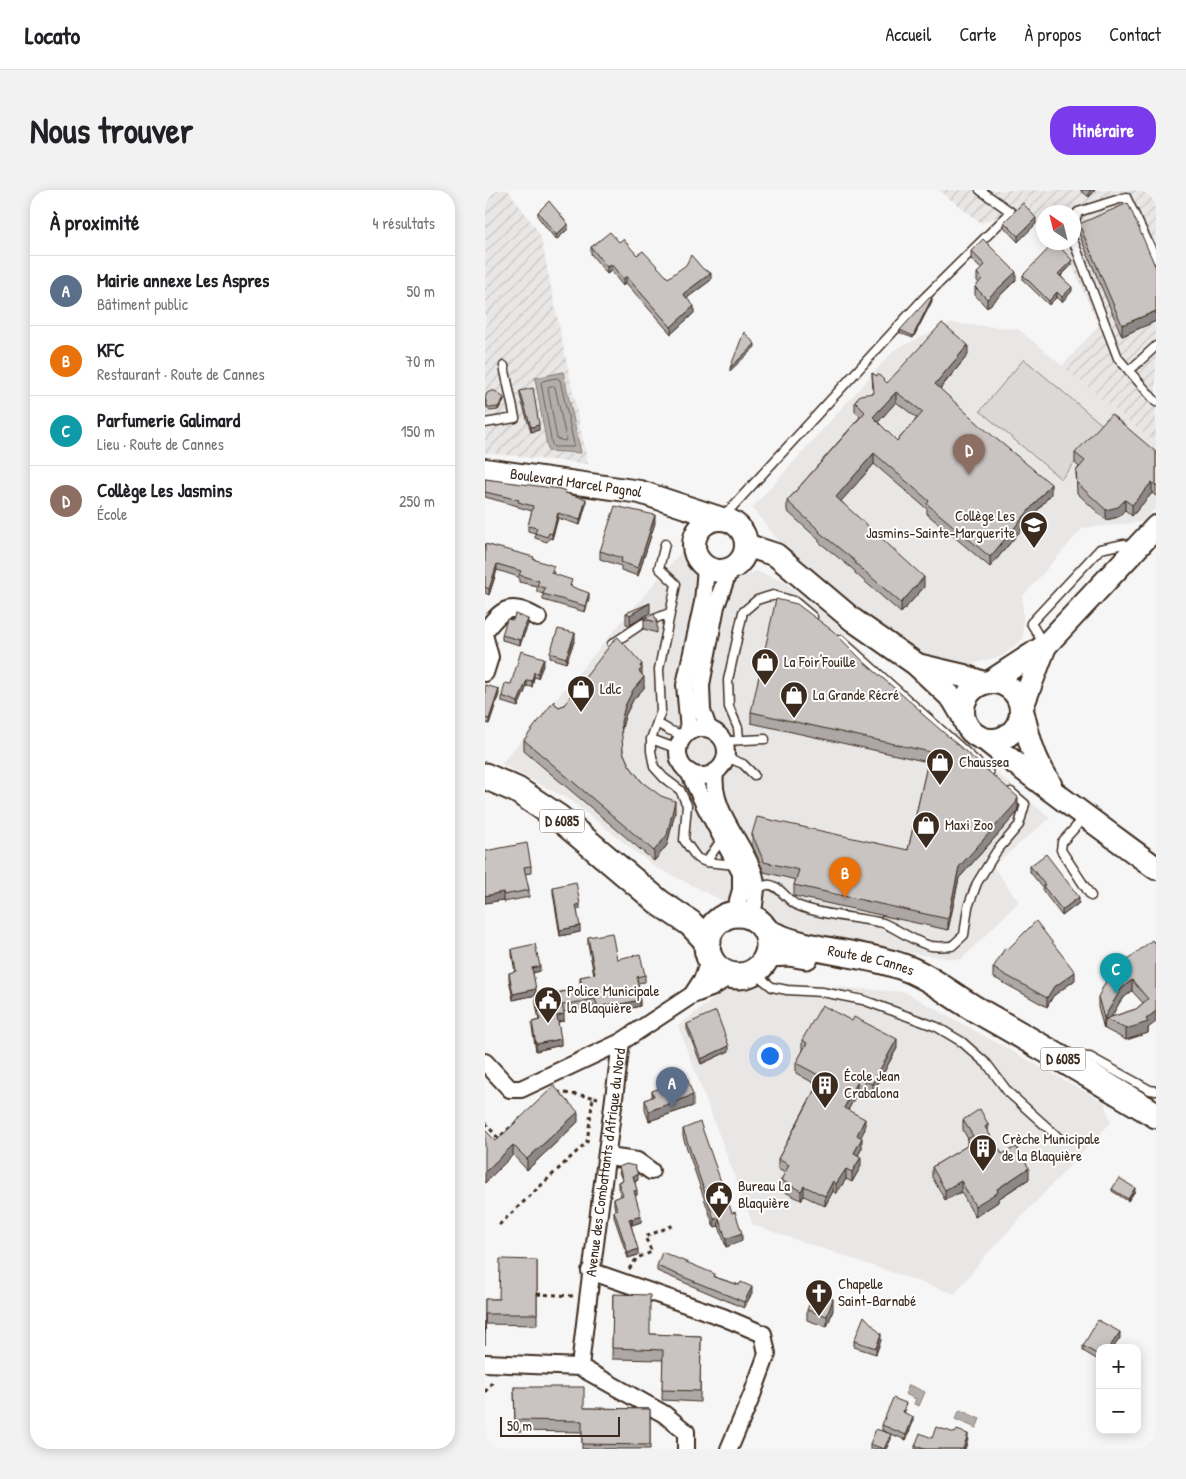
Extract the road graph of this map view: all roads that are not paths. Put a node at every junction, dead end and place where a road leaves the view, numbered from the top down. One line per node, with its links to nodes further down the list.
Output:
1 (980, 190): 12 (lane)
2 (1081, 211): 4 (lane)
3 (1077, 250): 7 (lane)
4 (1156, 259)
5 (1156, 346): 7 (lane)
6 (504, 366): 9 (lane)
7 (1129, 371): 8 (lane)
8 (1156, 402)
9 (485, 423)
10 (485, 470): 11 (street, Boulevard Marcel Pagnol)
11 (667, 501): 12 (street, Boulevard Marcel Pagnol); 14 (street)
12 (722, 519): 14 (street); 16 (street)
13 (1156, 527): 24 (street)
14 (694, 539): 17 (street)
15 (665, 544): 18 (lane)
16 (737, 560): 17 (street); 26 (street); 32 (street)
17 (706, 568): 34 (street)
18 (669, 613): 25 (lane); 31 (lane)
19 (538, 618): 21 (street)
20 (821, 624): 37 (lane)
21 (485, 630)
22 (835, 635): 42 (lane)
23 (485, 638): 27 (street)
24 (1045, 646): 28 (street); 29 (street)
25 (604, 653)
26 (916, 664): 28 (street); 30 (street)
27 (485, 672)
28 (987, 683): 29 (street); 30 (street)
29 (1022, 711): 36 (street); 44 (street)
30 (963, 716): 36 (street)
31 (657, 723): 33 (lane); 34 (lane)
32 (708, 728): 34 (street); 37 (street)
33 (651, 739): 34 (lane); 47 (lane)
34 (684, 739): 38 (street)
35 (765, 739): 37 (lane)
36 (987, 740): 44 (street)
37 (730, 746): 39 (street); 40 (lane)
38 (689, 772): 39 (street); 46 (street)
39 (715, 772): 51 (street)
40 (754, 775)
41 (485, 776): 50 (main road, Route de Cannes / D 6085)
42 (995, 778)
43 (1003, 784): 51 (lane)
44 (1055, 792): 45 (street)
45 (1085, 816): 49 (street); 52 (lane)
46 (722, 839): 47 (lane); 48 (street)
47 (706, 862): 48 (lane)
48 (736, 865): 53 (street)
49 (1156, 868)
50 (632, 879): 53 (main road, Route de Cannes / D 6085); 54 (main road, Route de Cannes / D 6085)
51 (756, 890): 53 (street)
52 (1091, 896)
53 (750, 935): 54 (main road); 55 (main road); 58 (main road, Route de Cannes / D 6085); 62 (lane)
54 (709, 950): 55 (main road, Route de Cannes); 56 (street, Avenue des Combattants d'Afrique du Nord)
55 (731, 975): 56 (street, Avenue des Combattants d'Afrique du Nord)
56 (692, 995): 57 (street, Avenue des Combattants d'Afrique du Nord)
57 (621, 1042): 59 (street); 63 (street, Avenue des Combattants d'Afrique du Nord)
58 (1053, 1054): 60 (lane); 61 (main road, Route de Cannes / D 6085)
59 (485, 1062)
60 (1156, 1091)
61 (1156, 1115)
62 (1059, 1138)
63 (607, 1157): 64 (street); 65 (street, Avenue des Combattants d'Afrique du Nord)
64 (651, 1171)
65 (590, 1271): 67 (street, Avenue des Combattants d'Afrique du Nord); 69 (street)
66 (485, 1363): 67 (street)
67 (580, 1367): 68 (street)
68 (686, 1449)
69 (729, 1449)

